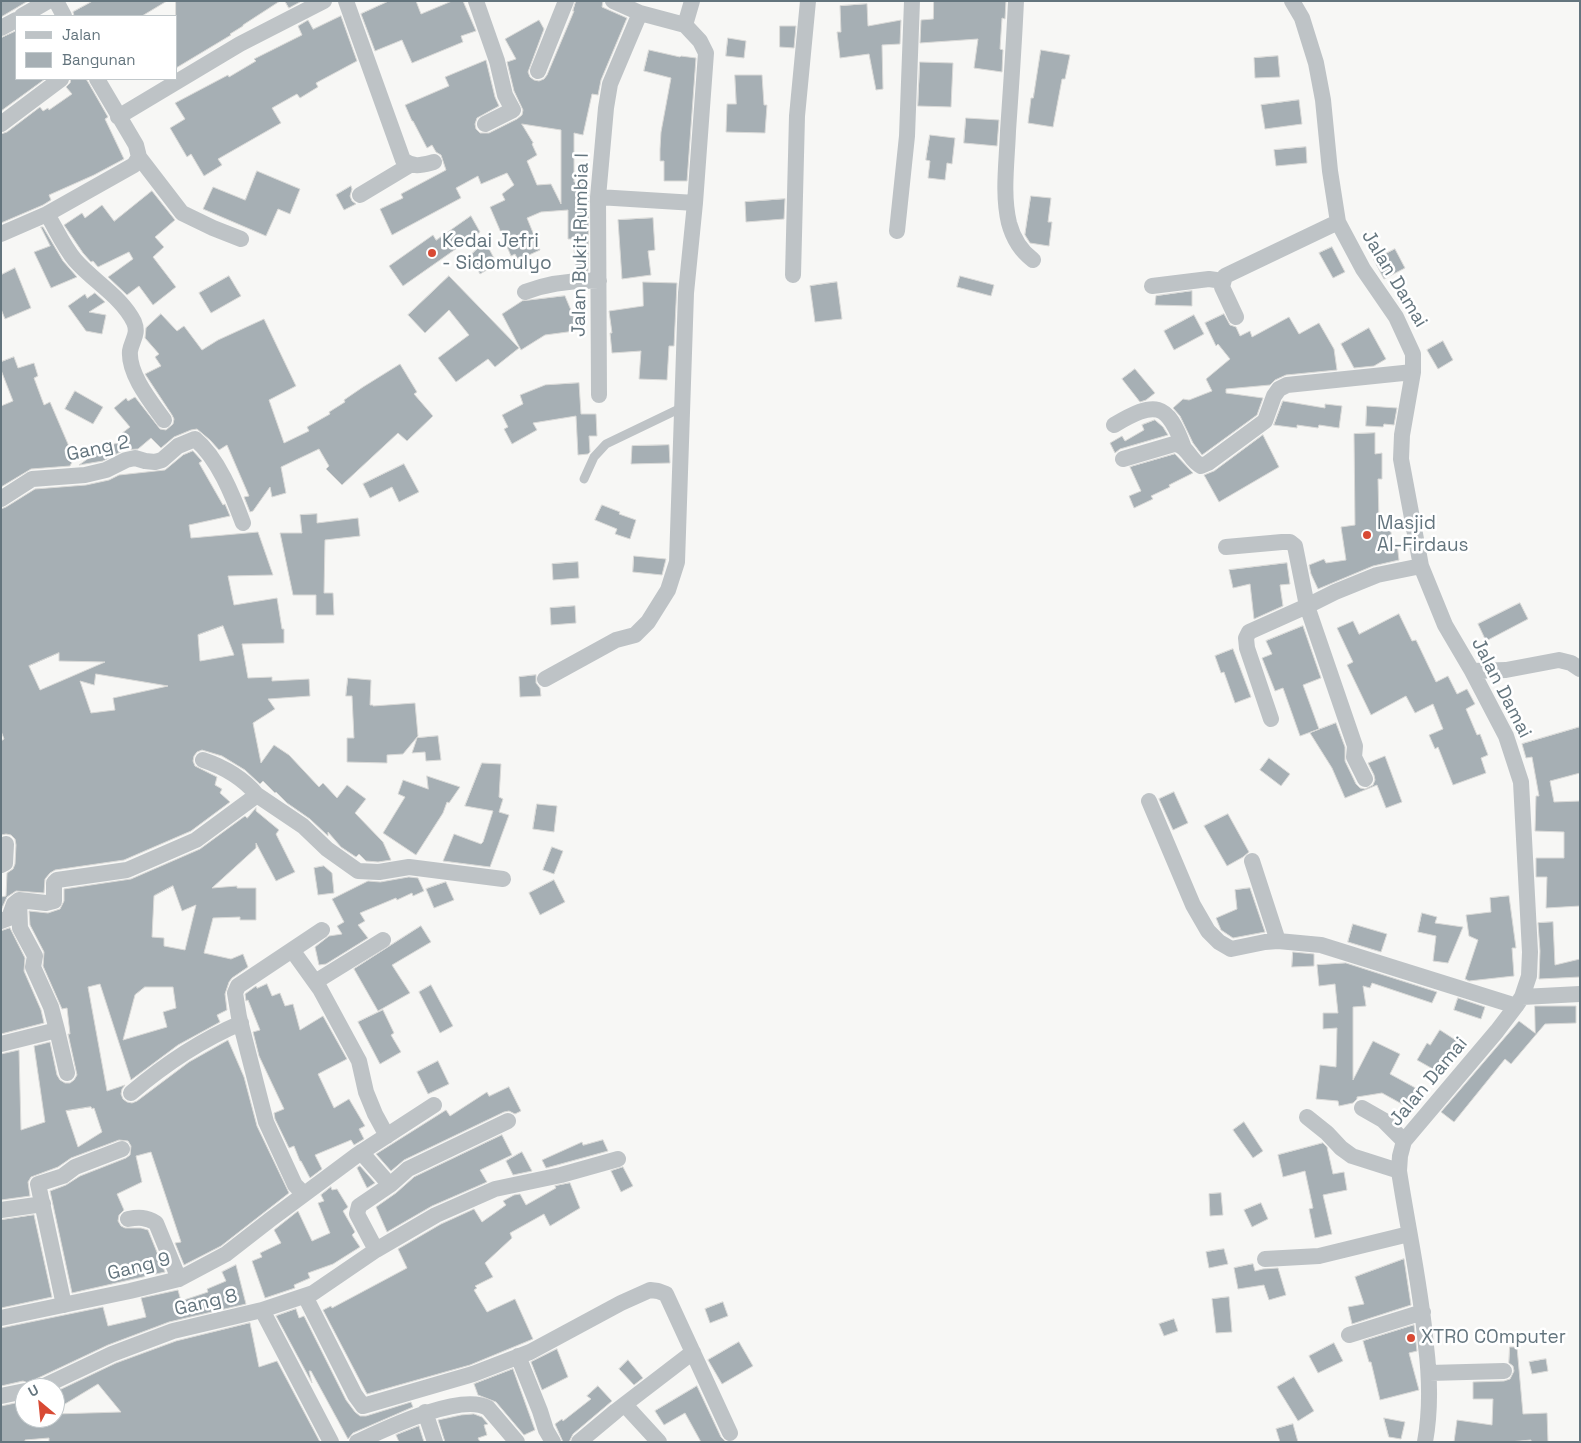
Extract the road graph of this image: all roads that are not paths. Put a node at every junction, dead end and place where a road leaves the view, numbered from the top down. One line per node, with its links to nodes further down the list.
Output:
1 (48, 1): 14 (street)
2 (56, 1): 15 (street)
3 (324, 1): 22 (street)
4 (346, 1): 27 (street)
5 (476, 1): 24 (street)
6 (566, 1): 19 (street)
7 (613, 1): 13 (street)
8 (692, 1): 17 (street)
9 (808, 1): 37 (street)
10 (912, 1): 33 (street)
11 (1016, 1): 36 (street)
12 (1292, 1): 32 (street, Jalan Damai)
13 (640, 13): 17 (street); 29 (street, Jalan Bukit Rumbia I)
14 (24, 15)
15 (63, 15)
16 (15, 21): 18 (street)
17 (685, 25): 30 (street)
18 (1, 28)
19 (538, 71)
20 (60, 80): 23 (street)
21 (98, 80): 22 (street)
22 (118, 117): 25 (street)
23 (1, 124)
24 (485, 124)
25 (140, 157): 31 (street); 35 (street)
26 (434, 162): 27 (street)
27 (410, 165): 28 (street)
28 (360, 195)
29 (598, 197): 30 (street); 39 (street, Jalan Bukit Rumbia I)
30 (695, 204): 45 (street)
31 (47, 214): 34 (street); 46 (street)
32 (1338, 222): 38 (street); 43 (street, Jalan Damai)
33 (897, 231)
34 (1, 234)
35 (241, 239)
36 (1034, 260)
37 (793, 275)
38 (1223, 280): 40 (street); 42 (street)
39 (599, 281): 41 (street); 44 (street, Jalan Bukit Rumbia I)
40 (1152, 286)
41 (525, 292)
42 (1236, 317)
43 (1413, 372): 48 (street); 54 (street, Jalan Damai)
44 (599, 394)
45 (683, 407): 50 (lane); 58 (street)
46 (164, 420)
47 (1114, 425): 48 (street)
48 (1184, 448): 49 (street)
49 (1123, 459)
50 (584, 479)
51 (1, 499): 52 (street, Gang 2)
52 (243, 523)
53 (1226, 547): 55 (street)
54 (1421, 566): 55 (street); 57 (street, Jalan Damai)
55 (1307, 606): 59 (street); 61 (street)
56 (1580, 669): 57 (street)
57 (1472, 671): 76 (street, Jalan Damai)
58 (546, 679)
59 (1270, 718)
60 (203, 760): 62 (street)
61 (1365, 779)
62 (257, 795): 67 (street); 68 (street)
63 (1149, 801): 72 (street)
64 (6, 844): 66 (street)
65 (1252, 861): 72 (street)
66 (1, 866)
67 (504, 880)
68 (19, 900): 69 (street); 78 (street)
69 (1, 921)
70 (322, 930): 73 (street)
71 (383, 940): 74 (street)
72 (1278, 941): 76 (street)
73 (292, 950): 74 (street); 77 (street)
74 (315, 982): 86 (street)
75 (1580, 994): 76 (street)
76 (1519, 1002): 87 (street, Jalan Damai)
77 (241, 1023): 81 (street); 93 (street)
78 (57, 1030): 79 (street); 80 (street)
79 (1, 1044)
80 (67, 1074)
81 (131, 1093)
82 (434, 1106): 86 (street, Gang 9)
83 (1362, 1108): 87 (street)
84 (1307, 1117): 91 (street)
85 (508, 1121): 92 (street)
86 (387, 1136): 89 (street, Gang 9)
87 (1404, 1141): 91 (street, Jalan Damai)
88 (122, 1148): 94 (street)
89 (361, 1152): 92 (street); 93 (street, Gang 9)
90 (618, 1159): 98 (street, Gang 8)
91 (1399, 1171): 97 (street, Jalan Damai)
92 (390, 1184): 98 (street)
93 (304, 1194): 100 (street, Gang 9)
94 (43, 1204): 95 (street); 102 (street)
95 (1, 1210)
96 (128, 1219): 100 (street)
97 (1409, 1234): 99 (street); 104 (street, Jalan Damai)
98 (376, 1250): 101 (street, Gang 8)
99 (1265, 1259)
100 (179, 1279): 102 (street, Gang 9)
101 (305, 1296): 103 (street, Gang 8); 108 (street)
102 (64, 1305): 105 (street, Gang 9)
103 (262, 1310): 111 (street, Gang 8); 117 (street)
104 (1423, 1312): 106 (street); 110 (street, Jalan Damai)
105 (1, 1318)
106 (1349, 1335)
107 (693, 1352): 108 (street); 114 (street); 116 (street)
108 (518, 1356): 121 (street)
109 (1504, 1370): 110 (street)
110 (1429, 1373): 124 (street, Jalan Damai)
111 (61, 1378)
112 (15, 1393): 113 (street)
113 (1, 1396)
114 (625, 1405): 122 (street); 123 (street)
115 (425, 1412): 118 (street); 119 (street); 120 (street)
116 (730, 1433)
117 (331, 1442)
118 (357, 1442)
119 (435, 1442)
120 (517, 1442)
121 (553, 1442)
122 (579, 1442)
123 (659, 1442)
124 (1425, 1442)

